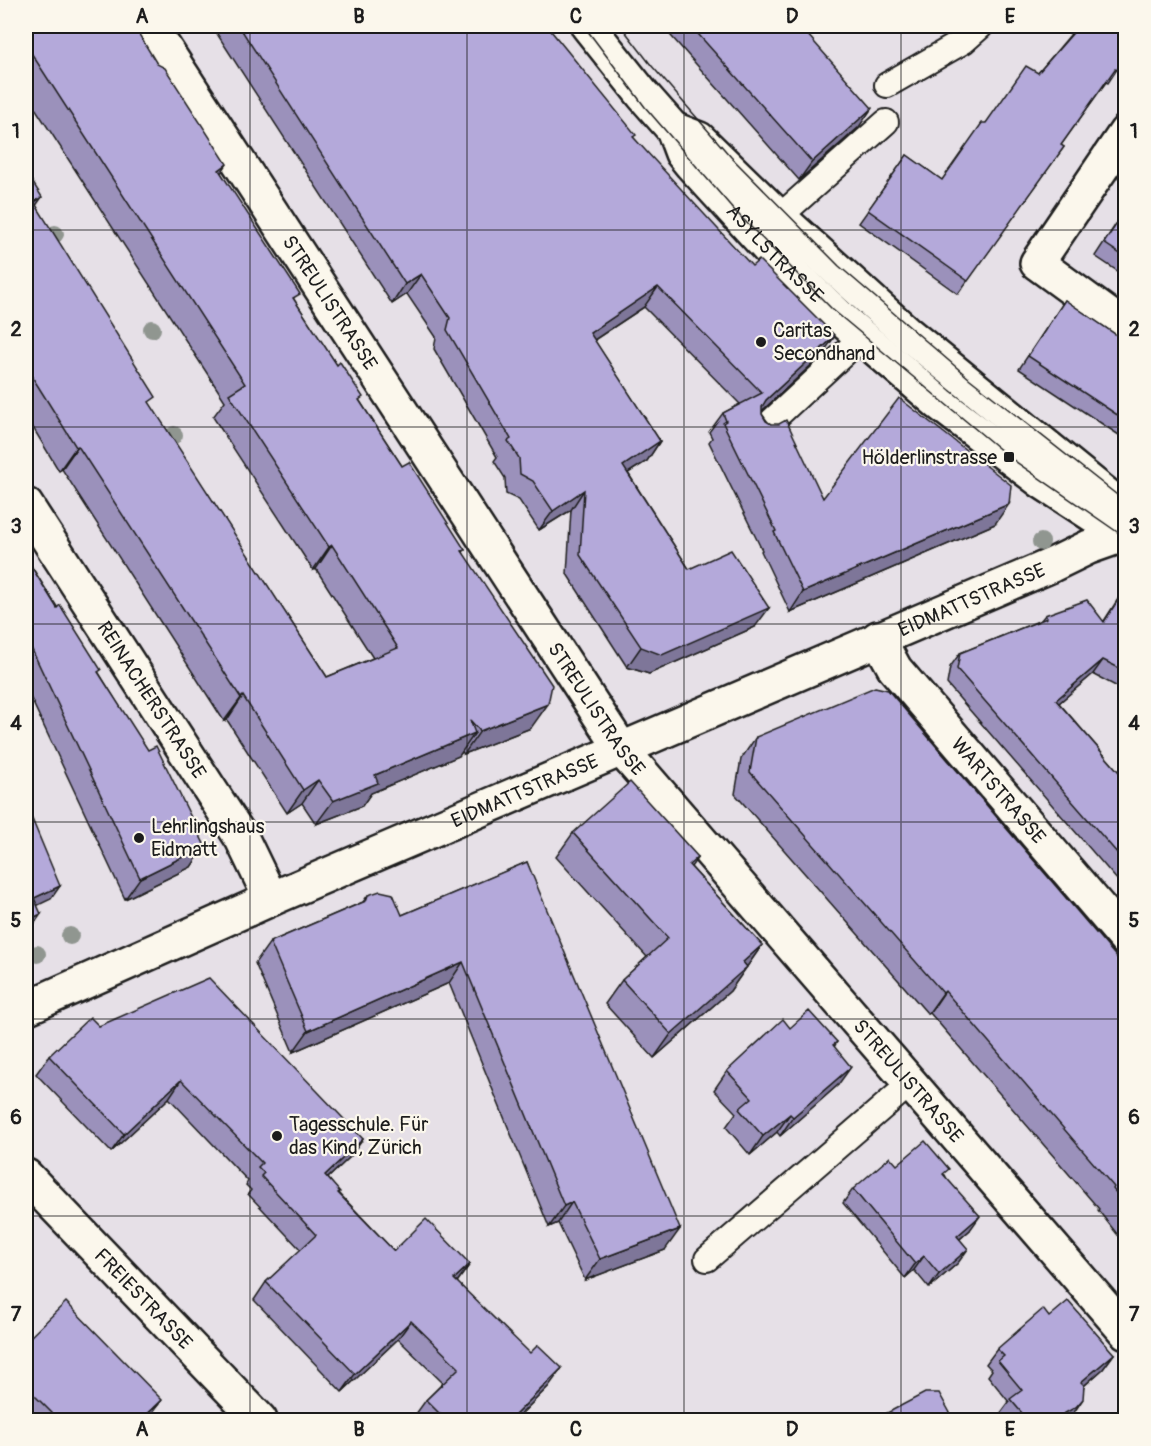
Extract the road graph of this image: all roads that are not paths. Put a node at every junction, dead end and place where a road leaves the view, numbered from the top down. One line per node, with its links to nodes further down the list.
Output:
1 (150, 26): 17 (street, STREULISTRASSE)
2 (588, 26): 6 (street, ASYLSTRASSE)
3 (981, 26): 4 (lane)
4 (887, 85)
5 (886, 122): 8 (lane)
6 (673, 129): 8 (street, ASYLSTRASSE); 10 (street, ASYLSTRASSE)
7 (1125, 132): 9 (street)
8 (779, 217): 13 (street, ASYLSTRASSE)
9 (1125, 328)
10 (862, 337): 11 (lane); 14 (street, ASYLSTRASSE)
11 (762, 430)
12 (26, 505): 18 (street, REINACHERSTRASSE)
13 (1125, 521)
14 (1125, 529)
15 (1125, 534): 16 (street, EIDMATTSTRASSE)
16 (878, 638): 17 (street, EIDMATTSTRASSE); 19 (street, WARTSTRASSE)
17 (622, 750): 18 (street, EIDMATTSTRASSE); 21 (street, STREULISTRASSE)
18 (271, 899): 20 (street, EIDMATTSTRASSE)
19 (1125, 939)
20 (26, 1008)
21 (910, 1083): 23 (lane); 24 (street, STREULISTRASSE)
22 (26, 1176): 25 (street, FREIESTRASSE)
23 (707, 1259)
24 (1125, 1332)
25 (260, 1420)

